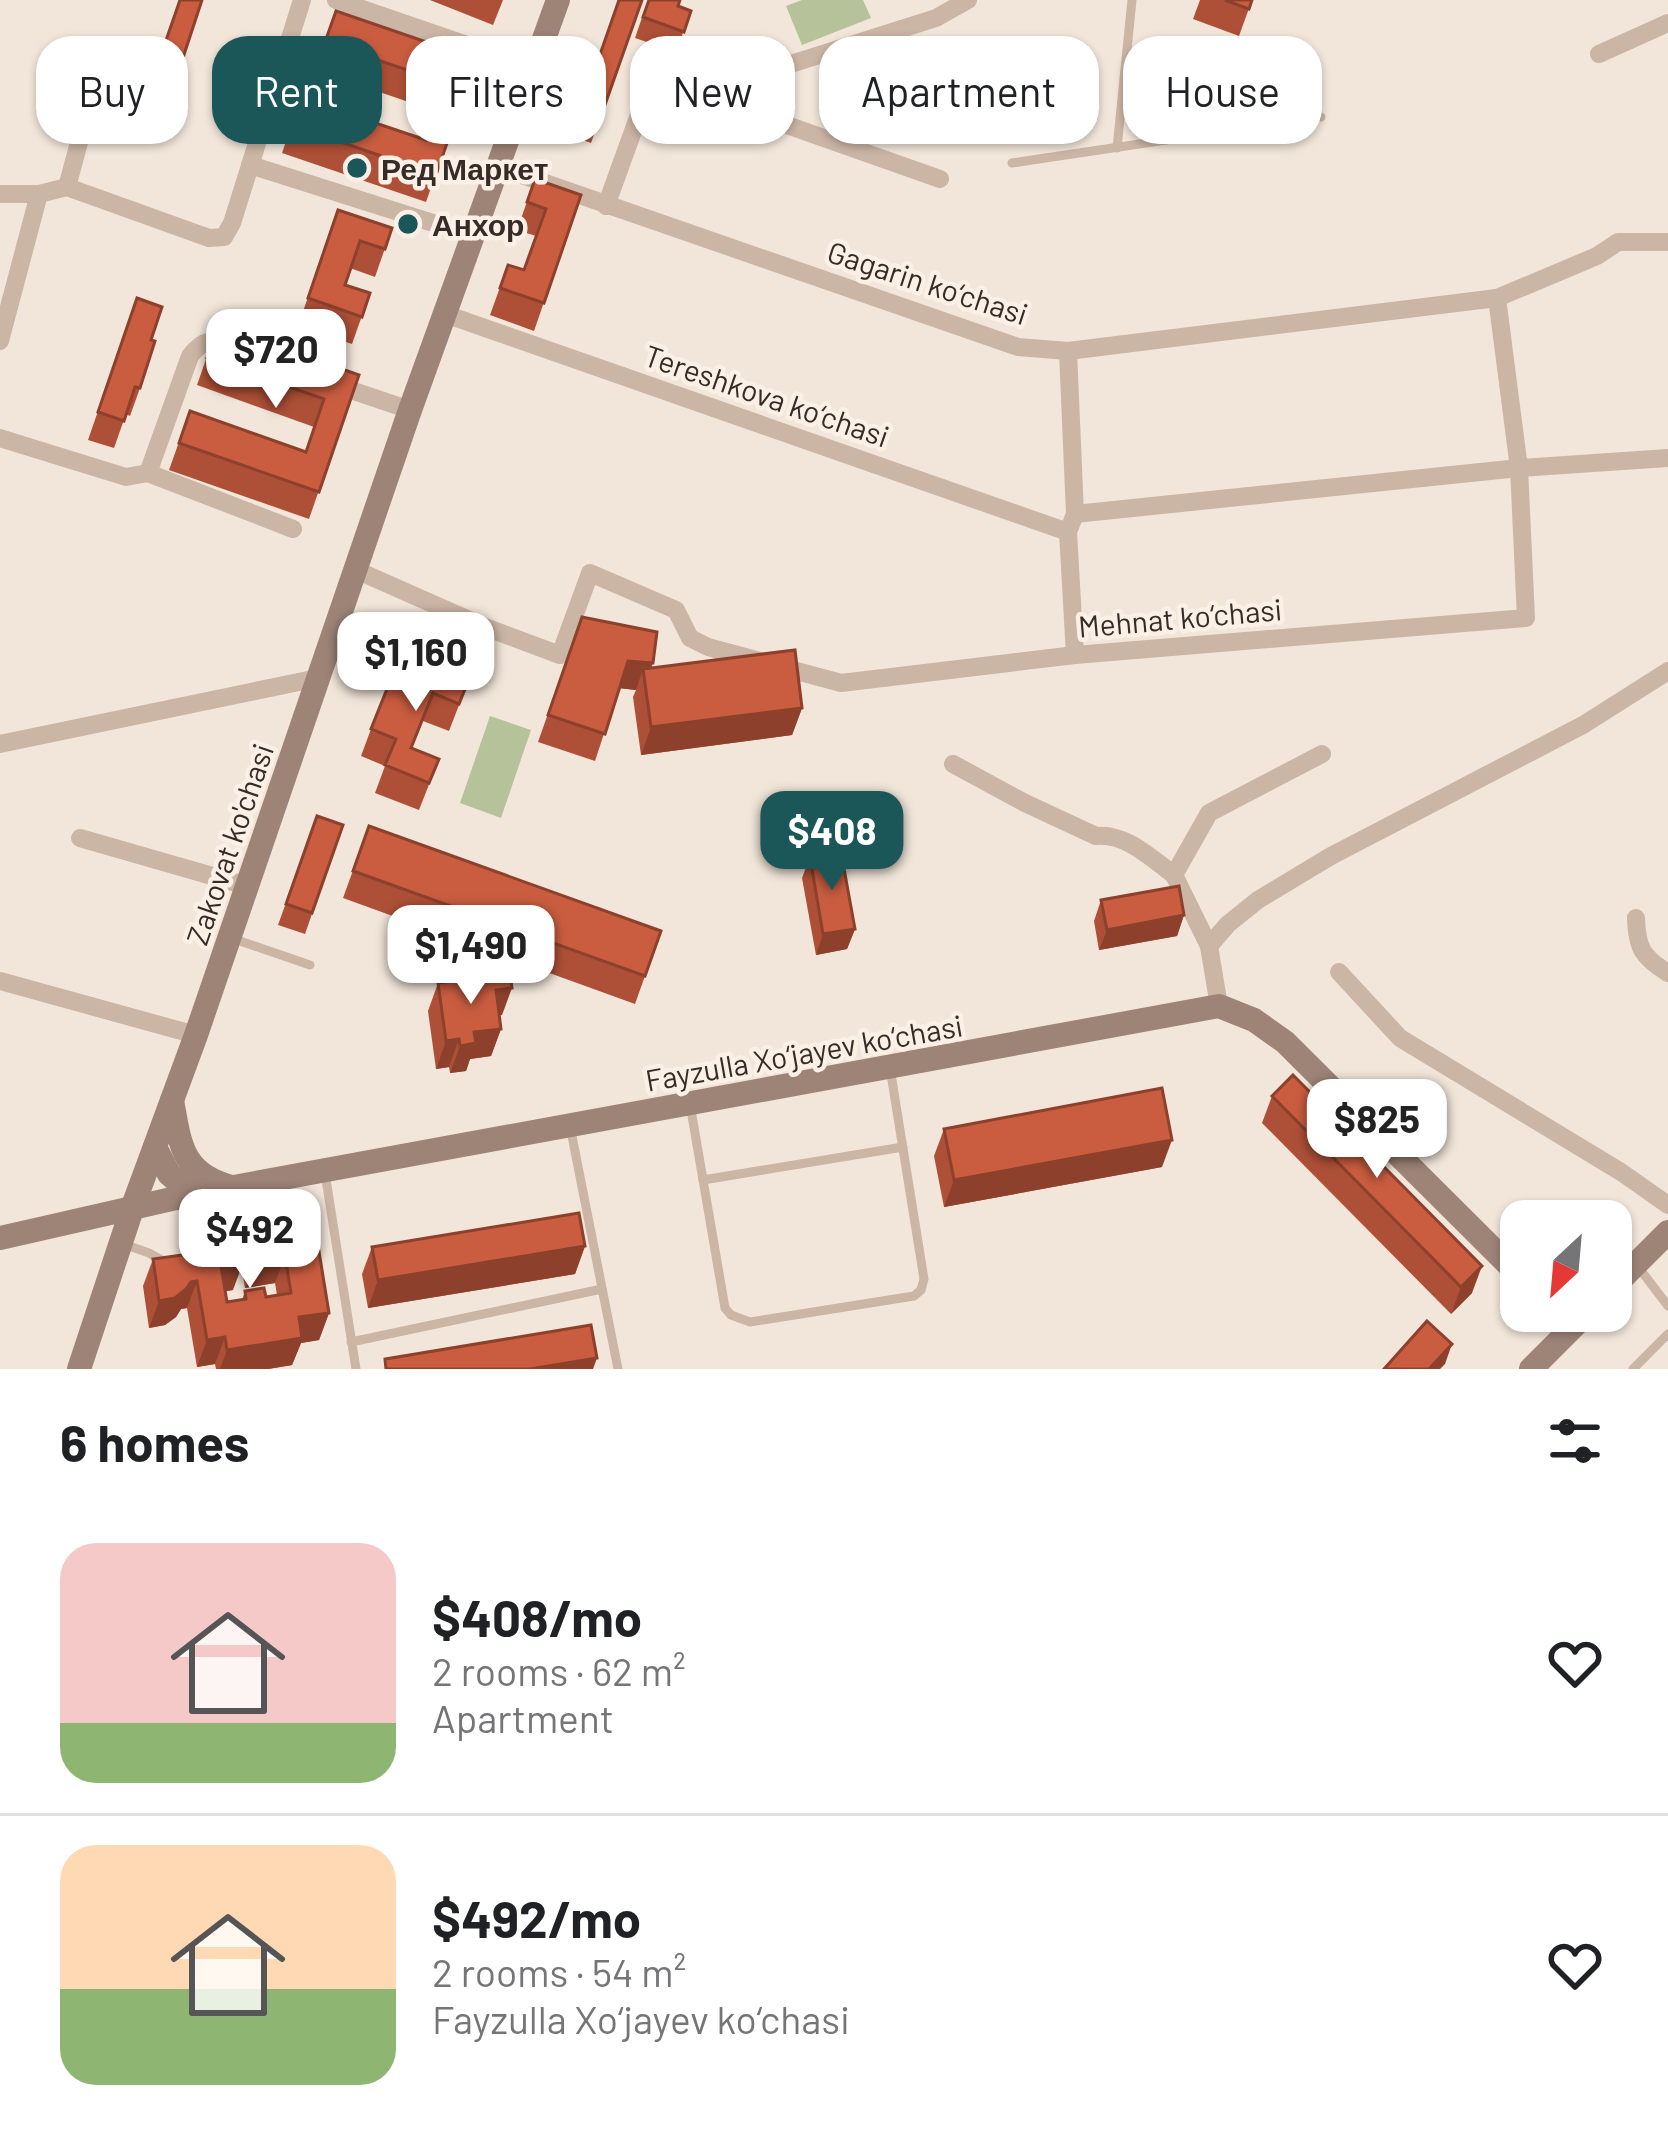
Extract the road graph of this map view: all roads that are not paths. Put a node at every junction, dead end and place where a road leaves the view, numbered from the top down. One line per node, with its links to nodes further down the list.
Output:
1 (302, 0): 18 (street)
2 (558, 0): 8 (main road, Zakovat ko'chasi)
3 (968, 0): 10 (street)
4 (1132, 0): 16 (lane)
5 (339, 1): 7 (street)
6 (1668, 22): 9 (street)
7 (441, 36)
8 (545, 36)
9 (1599, 54)
10 (795, 63)
11 (795, 127): 20 (street)
12 (630, 140): 24 (street)
13 (79, 144): 21 (street)
14 (507, 144): 19 (main road, Zakovat ko'chasi)
15 (1143, 144): 16 (lane)
16 (1117, 148): 17 (lane)
17 (1012, 163)
18 (250, 165): 21 (street); 25 (street)
19 (499, 167): 24 (street, Gagarin ko‘chasi); 25 (main road, Zakovat ko'chasi)
20 (940, 178)
21 (67, 187): 23 (street)
22 (0, 194): 23 (street)
23 (39, 194): 29 (street)
24 (606, 206): 30 (street, Gagarin ko‘chasi)
25 (474, 236): 28 (main road, Zakovat ko'chasi)
26 (1668, 242): 27 (street, Gagarin ko‘chasi)
27 (1496, 298): 30 (street, Gagarin ko‘chasi); 36 (street)
28 (445, 314): 33 (main road, Zakovat ko'chasi); 38 (street, Tereshkova ko‘chasi)
29 (0, 341)
30 (1069, 351): 38 (street)
31 (255, 356): 37 (street)
32 (321, 380): 33 (street)
33 (410, 410): 40 (main road, Zakovat ko'chasi)
34 (0, 438): 37 (street)
35 (1668, 458): 36 (street, Tereshkova ko‘chasi)
36 (1520, 468): 38 (street, Tereshkova ko‘chasi); 41 (street, Mehnat ko‘chasi)
37 (148, 473): 39 (street)
38 (1072, 523): 41 (street)
39 (293, 529)
40 (356, 570): 41 (street, Mehnat ko‘chasi); 43 (main road, Zakovat ko'chasi)
41 (1075, 656)
42 (1668, 671): 52 (street)
43 (318, 678): 44 (street); 49 (main road, Zakovat ko'chasi)
44 (0, 744)
45 (1322, 754): 48 (street)
46 (953, 764): 48 (street)
47 (80, 838): 49 (street)
48 (1174, 875): 52 (street)
49 (247, 886): 51 (main road, Zakovat ko'chasi)
50 (1636, 918): 55 (street)
51 (229, 938): 53 (lane); 58 (main road, Zakovat ko'chasi)
52 (1209, 946): 57 (street)
53 (310, 964)
54 (1339, 972): 68 (street)
55 (1668, 973)
56 (0, 981): 58 (street)
57 (1220, 1006): 59 (main road, Fayzulla Xo‘jayev ko‘chasi); 74 (main road)
58 (196, 1035): 60 (main road, Zakovat ko'chasi)
59 (890, 1066): 61 (main road, Fayzulla Xo‘jayev ko‘chasi); 64 (lane)
60 (172, 1100): 63 (main road, Zakovat ko'chasi); 67 (main road)
61 (689, 1104): 62 (main road, Fayzulla Xo‘jayev ko‘chasi); 66 (lane)
62 (570, 1126): 65 (main road, Fayzulla Xo‘jayev ko‘chasi); 79 (lane)
63 (155, 1147): 69 (main road); 70 (main road, Zakovat ko'chasi)
64 (903, 1147): 66 (lane); 66 (lane)
65 (324, 1170): 67 (main road, Fayzulla Xo‘jayev ko‘chasi); 83 (lane)
66 (703, 1180)
67 (234, 1187): 69 (main road, Fayzulla Xo‘jayev ko‘chasi)
68 (1664, 1195)
69 (189, 1196): 70 (main road, Fayzulla Xo‘jayev ko‘chasi); 78 (lane)
70 (133, 1206): 72 (main road, Fayzulla Xo‘jayev ko‘chasi); 73 (main road, Zakovat ko'chasi)
71 (1668, 1232): 75 (main road)
72 (0, 1238)
73 (120, 1244): 76 (lane); 85 (main road, Zakovat ko'chasi)
74 (1500, 1256)
75 (1636, 1264): 77 (main road); 80 (lane)
76 (172, 1268)
77 (1632, 1268)
78 (190, 1271)
79 (602, 1289): 83 (lane); 87 (lane)
80 (1668, 1306)
81 (1562, 1332): 84 (main road)
82 (1668, 1334): 88 (lane)
83 (352, 1342): 86 (lane)
84 (1537, 1367)
85 (79, 1369)
86 (356, 1369)
87 (617, 1369)
88 (1633, 1369)

